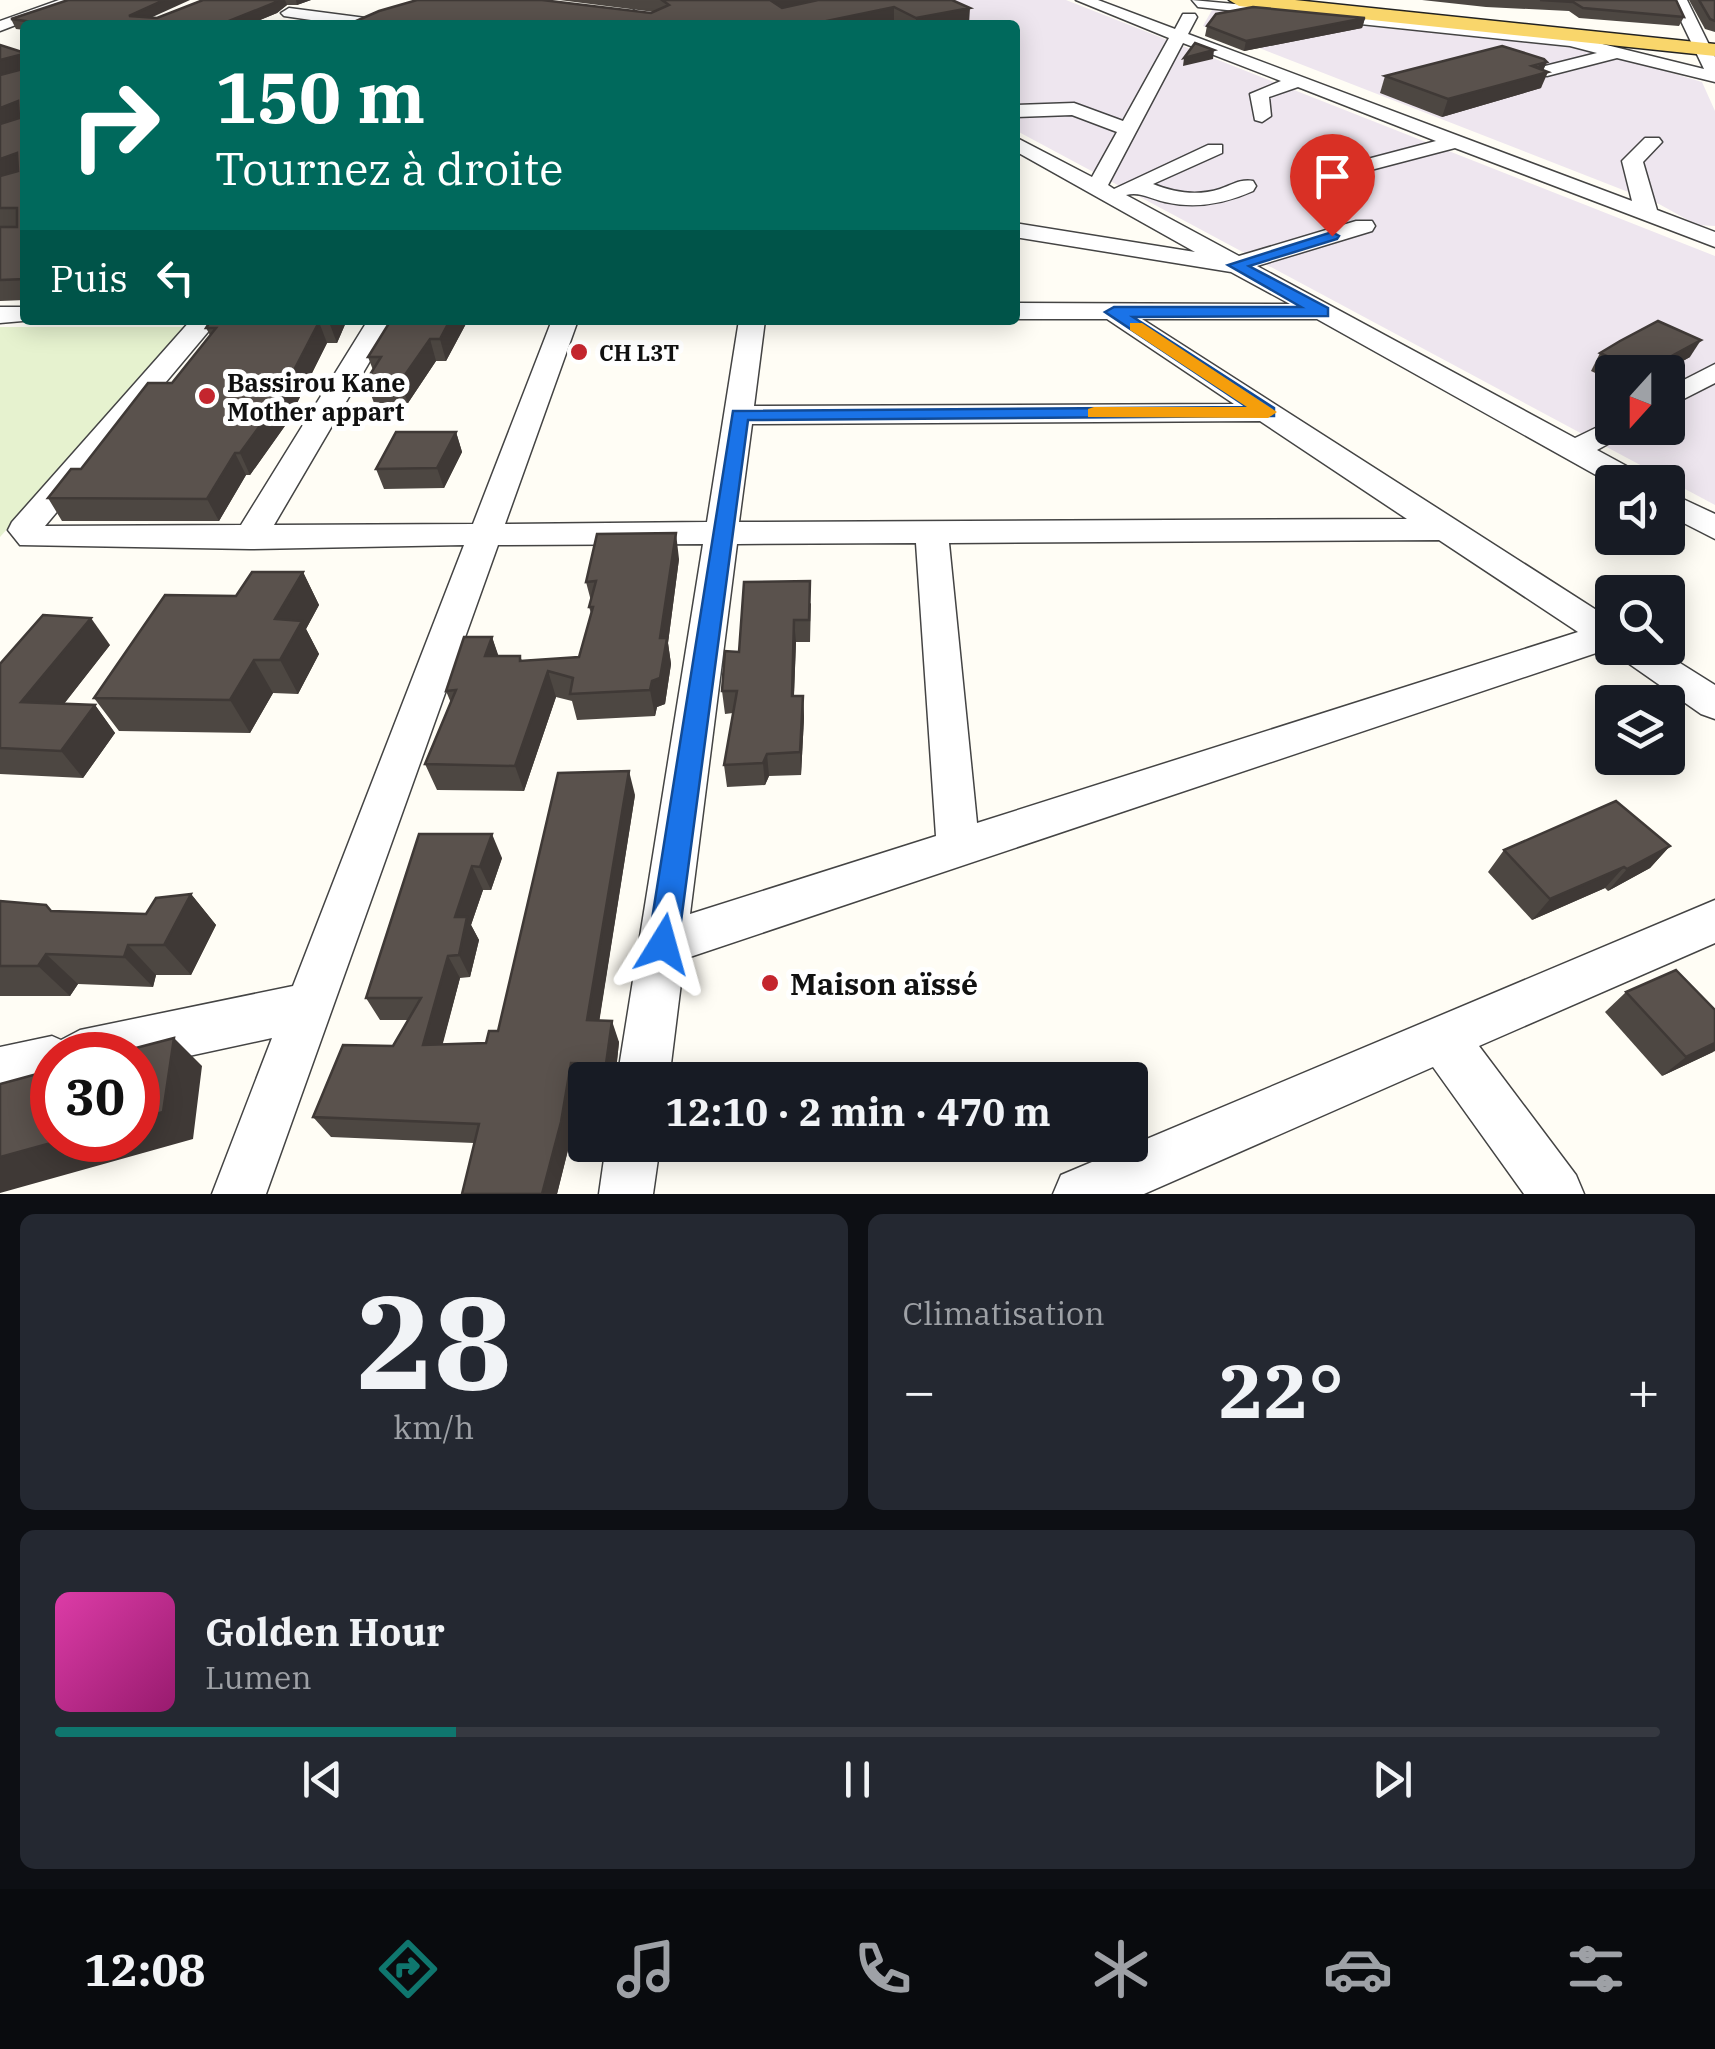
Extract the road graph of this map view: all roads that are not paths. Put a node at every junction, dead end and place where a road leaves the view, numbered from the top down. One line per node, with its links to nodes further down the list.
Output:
1 (72, 0): 13 (street)
2 (320, 0): 10 (street)
3 (631, 0): 12 (street)
4 (1084, 0): 14 (street)
5 (1239, 0): 15 (main road)
6 (1331, 0): 15 (main road)
7 (1679, 0): 15 (street)
8 (1191, 6): 14 (street); 16 (street)
9 (624, 16): 11 (street)
10 (338, 20)
11 (646, 20)
12 (658, 20)
13 (0, 26)
14 (1180, 35): 19 (street); 22 (street)
15 (1708, 44): 18 (street)
16 (1617, 53): 17 (street); 18 (street)
17 (1548, 71)
18 (1715, 76)
19 (1300, 81): 21 (street); 23 (street)
20 (1020, 110): 22 (street)
21 (1262, 116)
22 (1128, 130): 30 (street)
23 (1458, 141): 27 (street); 31 (street)
24 (1652, 142): 31 (street)
25 (1020, 146): 30 (street)
26 (1215, 149): 28 (street)
27 (1325, 176)
28 (1136, 184): 29 (street); 30 (street)
29 (1245, 186)
30 (1103, 192): 35 (street)
31 (1647, 214): 34 (street)
32 (1364, 226): 35 (street)
33 (1020, 231): 35 (street)
34 (1715, 240)
35 (1236, 265): 38 (street)
36 (1020, 312): 37 (street)
37 (1114, 312): 38 (street); 45 (street)
38 (1322, 312): 48 (street)
39 (201, 325): 56 (street)
40 (378, 325): 56 (street)
41 (564, 325): 55 (street)
42 (751, 325): 46 (street)
43 (1715, 372): 44 (street)
44 (1685, 389)
45 (1268, 412): 46 (street); 52 (street)
46 (740, 414): 54 (street)
47 (1595, 440): 48 (street)
48 (1574, 451): 49 (street)
49 (1600, 465)
50 (1685, 511): 51 (street)
51 (1715, 528)
52 (1448, 529): 53 (street); 57 (street)
53 (932, 533): 54 (street); 61 (street)
54 (724, 534): 55 (street); 63 (street)
55 (485, 536): 56 (street); 64 (street)
56 (250, 538)
57 (1595, 626)
58 (1595, 647): 61 (street)
59 (1655, 665): 60 (street)
60 (1715, 704)
61 (958, 848): 63 (street)
62 (1715, 921): 66 (street)
63 (663, 944): 67 (street)
64 (310, 1006): 65 (street); 71 (street)
65 (160, 1038)
66 (1442, 1038): 73 (street); 74 (street)
67 (646, 1062)
68 (30, 1066): 69 (street)
69 (0, 1072)
70 (631, 1162): 72 (street)
71 (239, 1194)
72 (626, 1194)
73 (1080, 1194)
74 (1558, 1194)

